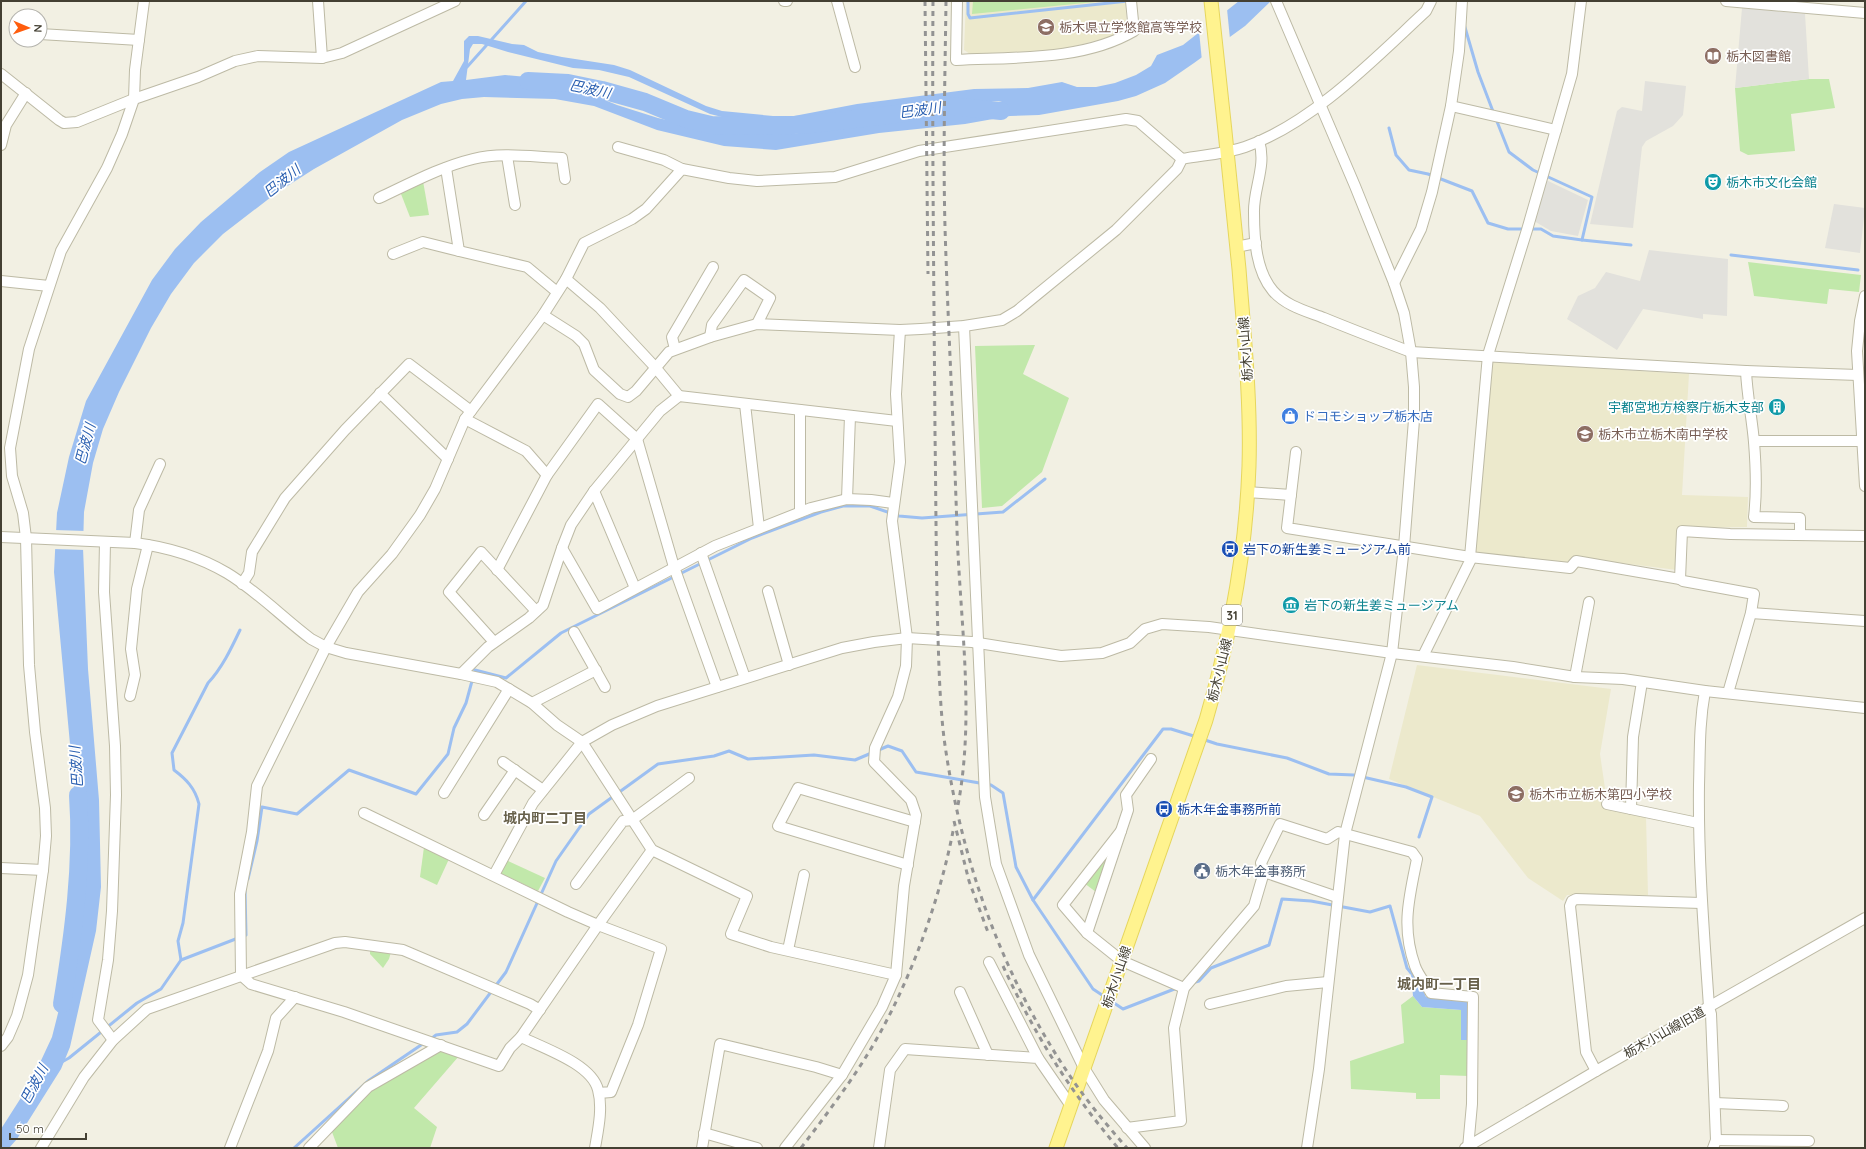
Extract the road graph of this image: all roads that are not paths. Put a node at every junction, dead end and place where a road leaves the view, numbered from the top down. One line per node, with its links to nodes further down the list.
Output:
1 (144, 1): 15 (street)
2 (318, 1): 16 (street)
3 (455, 1): 16 (street)
4 (837, 1): 17 (street)
5 (957, 1): 6 (street)
6 (1131, 1)
7 (1211, 1): 27 (main road, 栃木小山線 / 31)
8 (1276, 1): 21 (street)
9 (1431, 1): 21 (street)
10 (1462, 1): 22 (street)
11 (1581, 1): 23 (street)
12 (1726, 1): 13 (street)
13 (1865, 13)
14 (48, 34): 15 (street)
15 (139, 40): 20 (street)
16 (322, 58): 20 (street)
17 (855, 67)
18 (1, 74): 19 (street)
19 (26, 93): 20 (street); 25 (street)
20 (134, 99): 43 (street)
21 (1321, 105): 24 (street); 42 (street)
22 (1451, 106): 23 (street); 42 (street)
23 (1556, 130): 53 (street)
24 (1259, 141): 27 (street); 35 (street)
25 (1, 145)
26 (618, 147): 31 (street)
27 (1227, 152): 29 (street); 36 (main road, 栃木小山線 / 31)
28 (507, 156): 30 (street); 32 (street); 34 (street)
29 (1182, 159): 31 (street); 48 (street)
30 (446, 168): 33 (street); 37 (street)
31 (682, 169): 40 (street)
32 (565, 179)
33 (379, 198)
34 (516, 205)
35 (1256, 243): 36 (street); 52 (street)
36 (1236, 247): 74 (main road, 栃木小山線 / 31)
37 (459, 251): 38 (street); 44 (street)
38 (393, 254)
39 (713, 267): 51 (street)
40 (566, 279): 44 (street); 54 (street)
41 (1, 281): 43 (street)
42 (1394, 283): 52 (street)
43 (49, 286): 83 (street)
44 (557, 292): 46 (street)
45 (1865, 296): 56 (street)
46 (543, 315): 54 (street); 62 (street)
47 (757, 324): 49 (street); 50 (street); 50 (street)
48 (964, 326): 49 (street); 105 (street)
49 (900, 330): 64 (street)
50 (710, 337): 51 (street)
51 (675, 349): 54 (street)
52 (1411, 352): 53 (street); 87 (street)
53 (1488, 355): 55 (street); 90 (street)
54 (655, 367): 58 (street)
55 (1746, 371): 56 (street); 67 (street)
56 (1858, 376): 61 (street)
57 (380, 393): 62 (street); 69 (street); 94 (street)
58 (679, 396): 59 (street); 65 (street)
59 (745, 404): 60 (street); 79 (street)
60 (800, 410): 63 (street); 78 (street)
61 (1863, 412): 66 (street)
62 (468, 415): 69 (street); 71 (street)
63 (850, 416): 64 (street); 76 (street)
64 (897, 421): 77 (street)
65 (637, 440): 71 (street); 73 (street); 91 (street)
66 (1862, 440): 67 (street); 72 (street)
67 (1754, 441): 80 (street)
68 (1296, 452): 75 (street)
69 (448, 458): 106 (street)
70 (160, 464): 85 (street)
71 (548, 475): 92 (street)
72 (1865, 486)
73 (594, 491): 88 (street); 95 (street)
74 (1247, 492): 75 (street); 101 (main road, 栃木小山線 / 31)
75 (1291, 495): 87 (street)
76 (847, 499): 77 (street); 78 (street)
77 (893, 503): 103 (street)
78 (800, 512): 79 (street)
79 (759, 528): 89 (street)
80 (1800, 534): 81 (street); 93 (street)
81 (1865, 536)
82 (1, 537): 83 (street)
83 (26, 538): 84 (street); 142 (street)
84 (102, 541): 85 (street); 166 (street)
85 (135, 543): 86 (street)
86 (148, 545): 94 (street); 120 (street)
87 (1404, 547): 90 (street); 107 (street)
88 (562, 548): 95 (street); 98 (street)
89 (701, 554): 91 (street); 113 (street)
90 (1471, 557): 93 (street); 108 (street)
91 (674, 567): 95 (street); 116 (street)
92 (498, 570): 98 (street); 104 (street)
93 (1680, 579): 99 (street)
94 (242, 584): 106 (street)
95 (635, 588)
96 (768, 591): 109 (street)
97 (1589, 602): 112 (street)
98 (536, 611): 104 (street)
99 (1751, 613): 100 (street); 119 (street)
100 (1865, 621)
101 (1229, 630): 105 (street); 107 (street); 153 (main road, 栃木小山線 / 31)
102 (574, 632): 110 (street)
103 (907, 638): 105 (street); 109 (street); 135 (street)
104 (494, 642): 111 (street)
105 (978, 643): 171 (street)
106 (326, 647): 111 (street); 155 (street)
107 (1392, 653): 108 (street); 138 (street)
108 (1422, 656): 112 (street)
109 (789, 665): 113 (street)
110 (596, 670): 115 (street); 121 (street)
111 (461, 674): 117 (street)
112 (1575, 677): 114 (street)
113 (745, 678): 116 (street)
114 (1642, 682): 118 (street); 131 (street)
115 (606, 687)
116 (717, 687): 123 (street)
117 (509, 689): 121 (street); 129 (street)
118 (1705, 691): 119 (street); 136 (street)
119 (1728, 693): 122 (street)
120 (130, 696)
121 (532, 703): 123 (street)
122 (1865, 708)
123 (582, 742): 128 (street); 134 (street)
124 (1151, 759): 137 (street)
125 (503, 762): 126 (street)
126 (514, 770): 128 (street); 133 (street)
127 (689, 778): 134 (street)
128 (543, 790): 144 (street)
129 (444, 793)
130 (1607, 804): 131 (street)
131 (1630, 809): 136 (street)
132 (364, 813): 144 (street)
133 (484, 815)
134 (632, 820): 139 (street); 146 (street)
135 (915, 822): 140 (street); 140 (street)
136 (1698, 823): 148 (street)
137 (1121, 831): 151 (street); 151 (street)
138 (1345, 834): 143 (street); 147 (street); 182 (street)
139 (652, 850): 150 (street); 152 (street)
140 (908, 865): 156 (street)
141 (1, 868): 142 (street)
142 (43, 870): 164 (street)
143 (1264, 872): 147 (street); 158 (street)
144 (494, 875): 150 (street)
145 (804, 875): 152 (street)
146 (576, 884)
147 (1337, 897): 157 (street)
148 (1701, 903): 162 (street); 172 (street)
149 (1865, 918): 162 (street, 栃木小山線旧道)
150 (598, 925): 163 (street); 174 (street)
151 (1087, 934): 153 (street)
152 (788, 950): 156 (street)
153 (1122, 961): 158 (street); 171 (main road, 栃木小山線 / 31)
154 (989, 962): 170 (street)
155 (242, 974): 160 (street); 163 (street); 166 (street)
156 (896, 974): 173 (street)
157 (1328, 982): 161 (street); 193 (street)
158 (1184, 988): 178 (street)
159 (960, 992): 169 (street)
160 (295, 997): 167 (street); 184 (street)
161 (1210, 1004)
162 (1709, 1007): 172 (street, 栃木小山線旧道); 175 (street)
163 (540, 1010): 165 (street)
164 (4, 1037): 168 (street)
165 (521, 1037): 167 (street); 174 (street)
166 (113, 1040): 183 (street)
167 (441, 1045): 185 (street)
168 (1, 1046)
169 (988, 1055): 170 (street); 190 (street)
170 (1038, 1058): 176 (street)
171 (1084, 1068): 176 (main road, 栃木小山線 / 31); 178 (street)
172 (1596, 1071): 182 (street, 栃木小山線旧道)
173 (842, 1075): 179 (street); 189 (street)
174 (599, 1092): 186 (street)
175 (1715, 1103): 177 (street); 181 (street)
176 (1071, 1106): 191 (main road, 栃木小山線 / 31)
177 (1783, 1106)
178 (1128, 1128): 192 (street)
179 (704, 1133): 187 (street); 188 (street)
180 (1809, 1141): 181 (street)
181 (1714, 1144)
182 (1467, 1147)
183 (41, 1148)
184 (230, 1148)
185 (310, 1148)
186 (595, 1148)
187 (702, 1148)
188 (757, 1148)
189 (785, 1148)
190 (878, 1148)
191 (1056, 1148)
192 (1145, 1148)
193 (1307, 1148)

